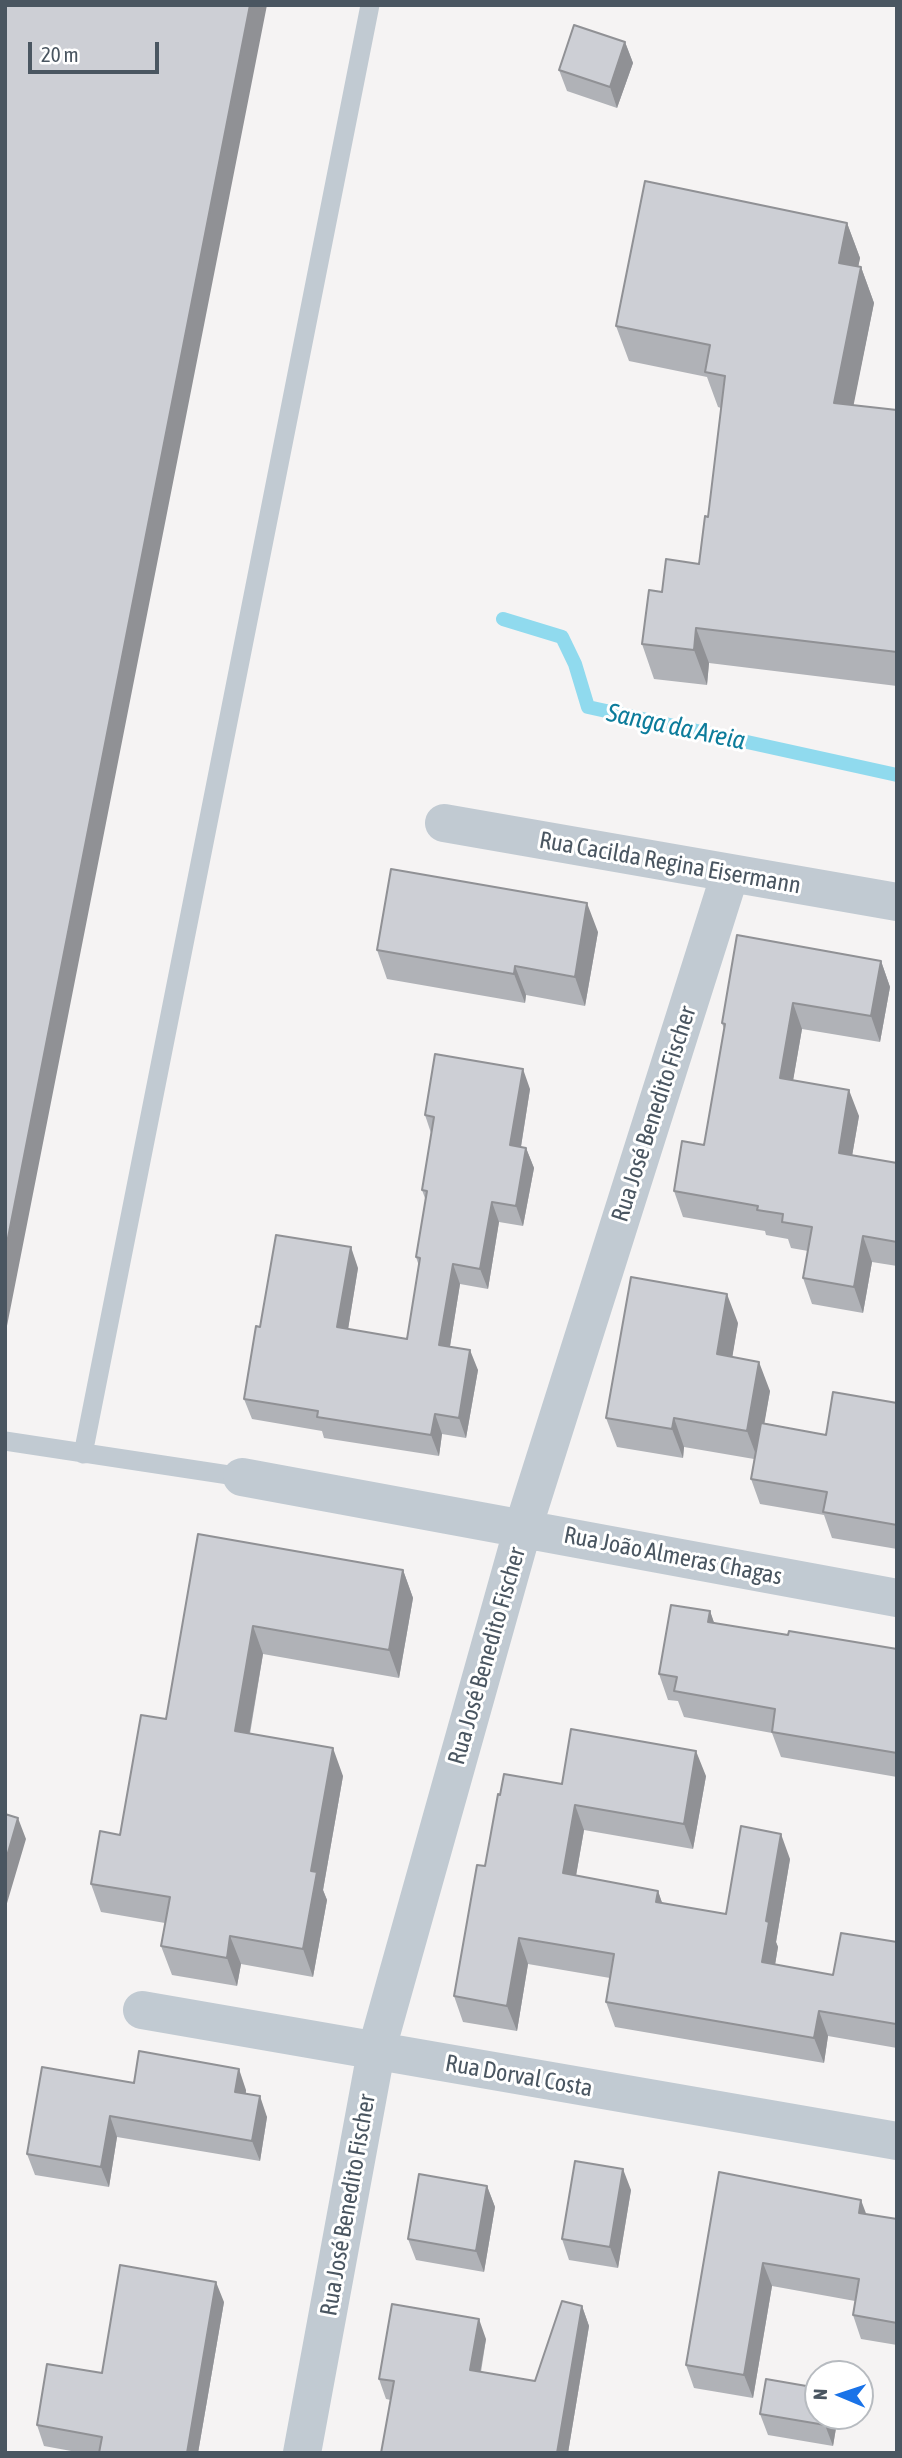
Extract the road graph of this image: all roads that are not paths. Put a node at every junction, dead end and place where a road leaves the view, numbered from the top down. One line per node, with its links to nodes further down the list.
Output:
1 (370, 5): 6 (lane)
2 (444, 823): 3 (street, Rua Cacilda Regina Eisermann)
3 (730, 874): 4 (street, Rua Cacilda Regina Eisermann); 8 (street, Rua José Benedito Fischer)
4 (897, 902)
5 (5, 1441): 6 (lane)
6 (83, 1454): 7 (lane)
7 (242, 1478): 8 (street, Rua João Almeras Chagas)
8 (523, 1528): 9 (street, Rua João Almeras Chagas); 11 (street, Rua José Benedito Fischer)
9 (897, 1598)
10 (142, 2010): 11 (street, Rua Dorval Costa)
11 (376, 2052): 12 (street, Rua Dorval Costa); 13 (street, Rua José Benedito Fischer)
12 (897, 2141)
13 (302, 2453)

